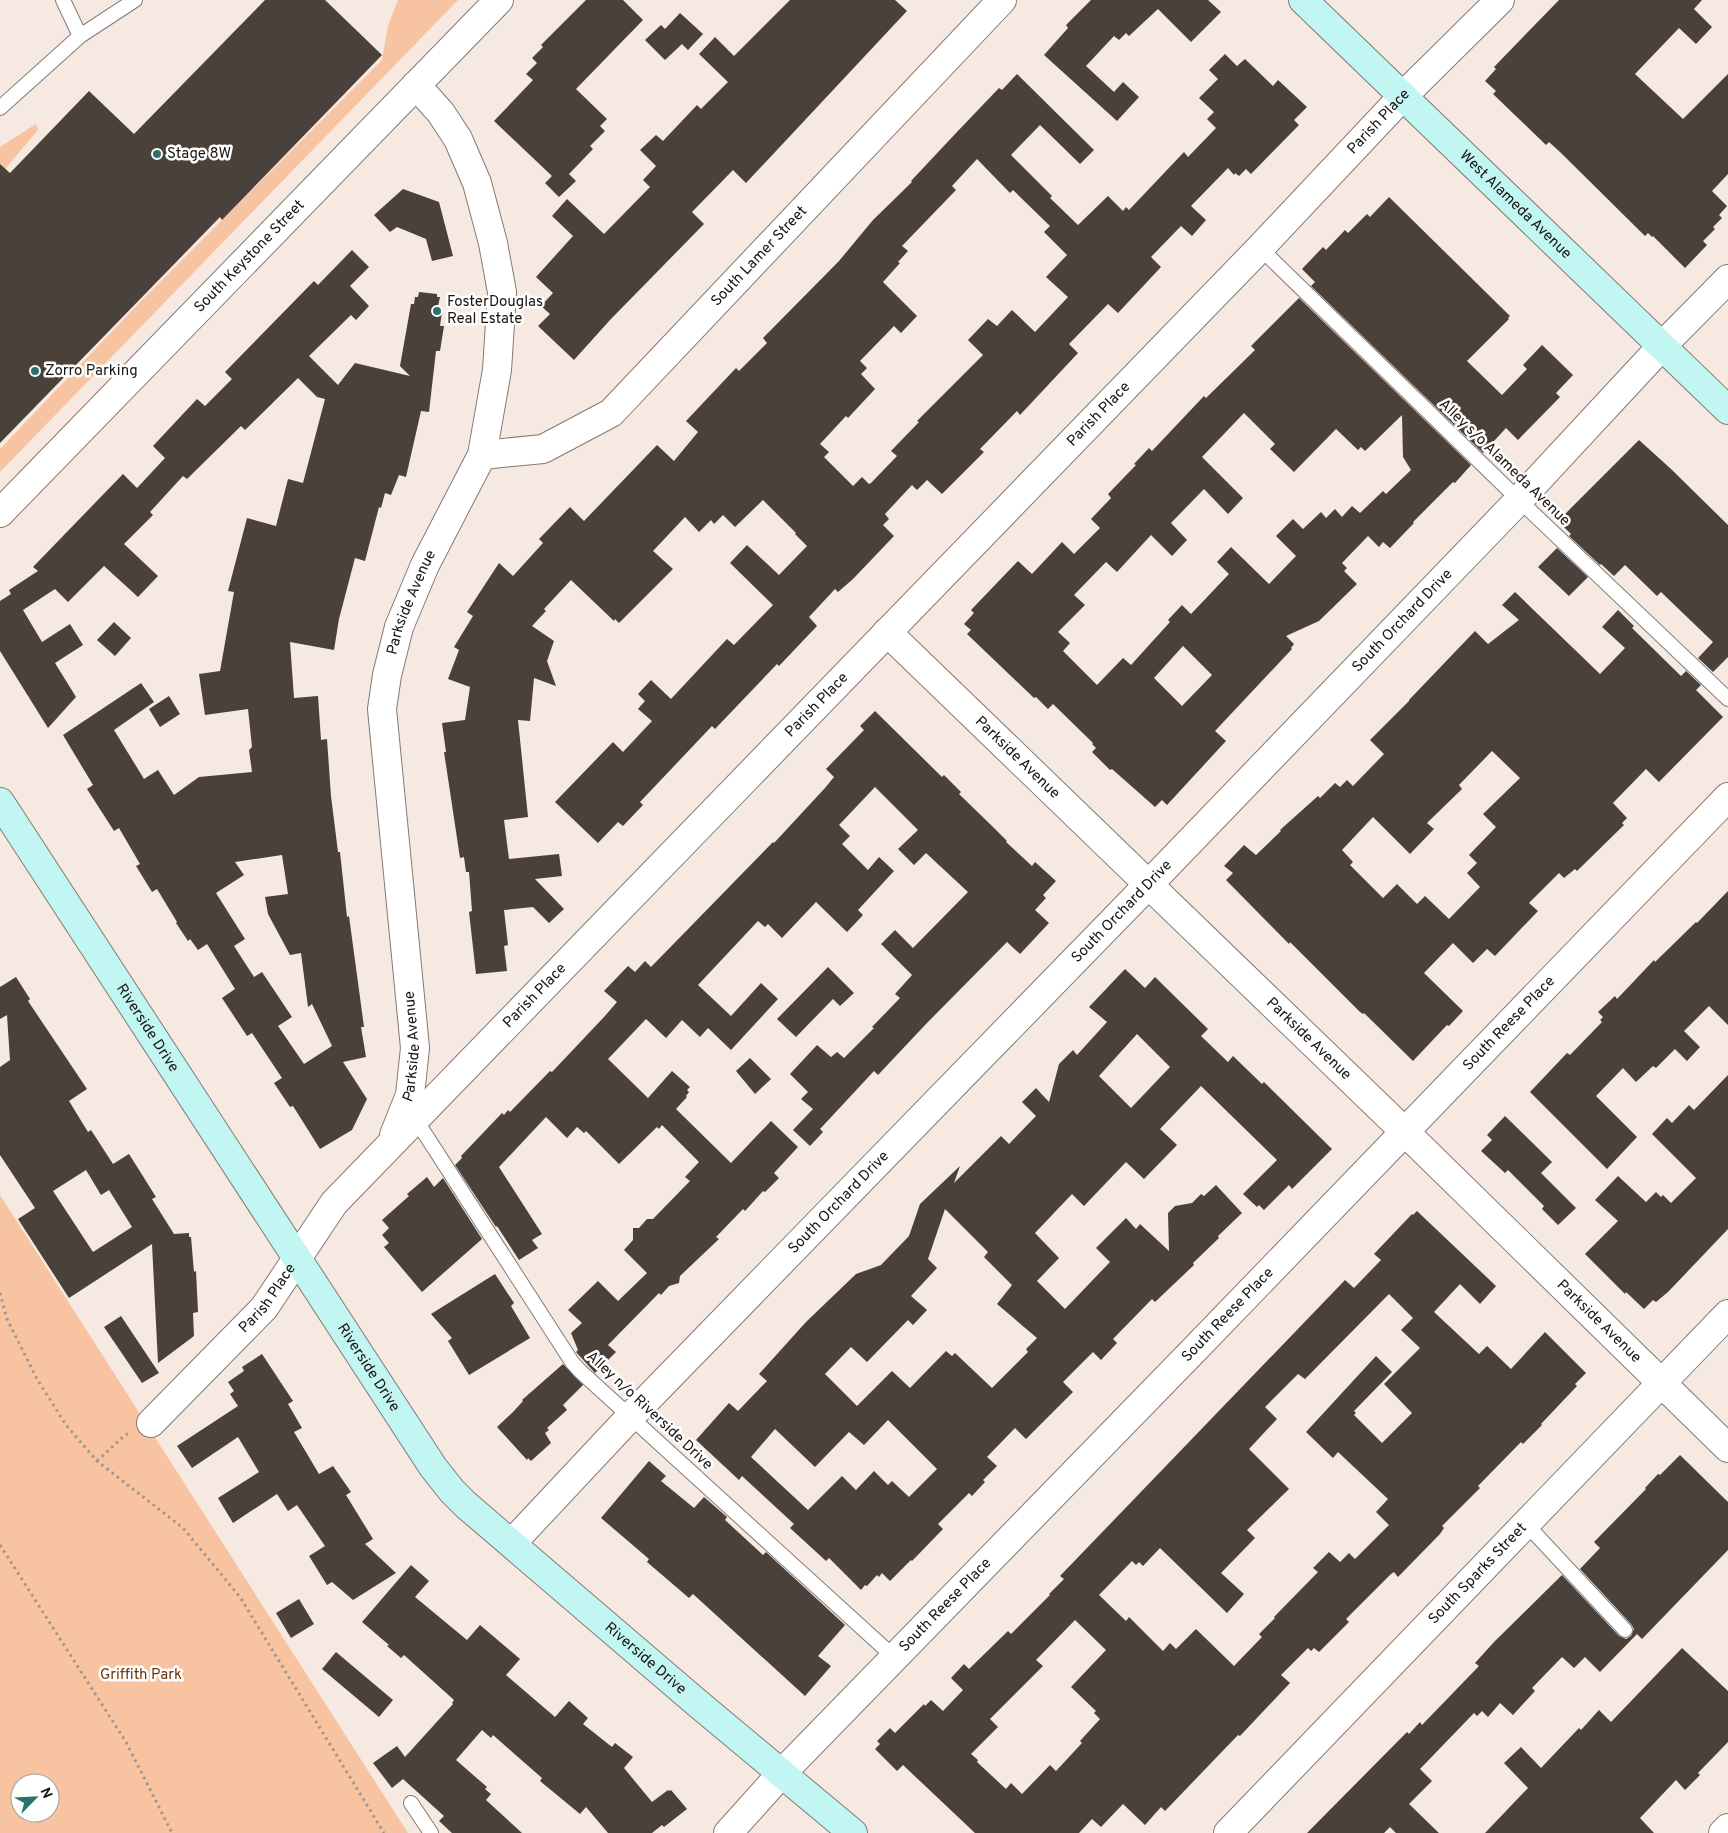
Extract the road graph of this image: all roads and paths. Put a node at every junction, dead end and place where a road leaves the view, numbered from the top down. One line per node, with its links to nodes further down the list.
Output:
1 (62, 0): 7 (lane)
2 (135, 0): 7 (lane)
3 (499, 0): 8 (street, South Keystone Street)
4 (1002, 0): 15 (street, South Lamer Street)
5 (1303, 0): 9 (main road, West Alameda Avenue)
6 (1500, 0): 9 (street, Parish Place)
7 (80, 36): 10 (lane)
8 (416, 85): 15 (street, Parkside Avenue); 17 (street, South Keystone Street)
9 (1403, 96): 11 (street, Parish Place); 13 (main road, West Alameda Avenue)
10 (0, 108)
11 (1260, 248): 16 (lane, Alley s/o Alameda Avenue); 18 (street, Parish Place)
12 (1728, 278): 13 (street, South Orchard Drive)
13 (1662, 346): 14 (main road, West Alameda Avenue); 16 (street, South Orchard Drive)
14 (1728, 410)
15 (482, 455): 25 (street, Parkside Avenue)
16 (1519, 500): 19 (lane, Alley s/o Alameda Avenue); 22 (street, South Orchard Drive)
17 (0, 512)
18 (887, 632): 22 (street, Parkside Avenue); 23 (street, Parish Place)
19 (1728, 699)
20 (1728, 797): 24 (street, South Reese Place)
21 (0, 802): 26 (main road, Riverside Drive)
22 (1149, 884): 24 (street, Parkside Avenue); 30 (street, South Orchard Drive)
23 (416, 1120): 25 (street, Parish Place); 30 (lane, Alley n/o Riverside Drive)
24 (1405, 1132): 29 (street, Parkside Avenue); 38 (street, South Reese Place)
25 (388, 1148): 26 (street, Parish Place)
26 (297, 1258): 31 (street, Parish Place); 35 (main road, Riverside Drive)
27 (0, 1293): 33 (path)
28 (1728, 1314): 29 (street, South Sparks Street)
29 (1661, 1384): 32 (street, Parkside Avenue); 34 (street, South Sparks Street)
30 (630, 1417): 35 (street, South Orchard Drive); 38 (lane, Alley n/o Riverside Drive)
31 (151, 1423): 33 (path)
32 (1728, 1448)
33 (96, 1461): 43 (path)
34 (1526, 1525): 37 (lane); 47 (street, South Sparks Street)
35 (512, 1542): 39 (main road, Riverside Drive)
36 (0, 1545): 42 (path)
37 (1625, 1630)
38 (894, 1657): 39 (street, South Reese Place)
39 (782, 1774): 45 (street, South Reese Place); 46 (main road, Riverside Drive)
40 (411, 1803): 44 (lane)
41 (1728, 1828): 48 (street)
42 (172, 1833)
43 (384, 1833)
44 (432, 1833)
45 (728, 1833)
46 (853, 1833)
47 (1228, 1833)
48 (1724, 1833)

